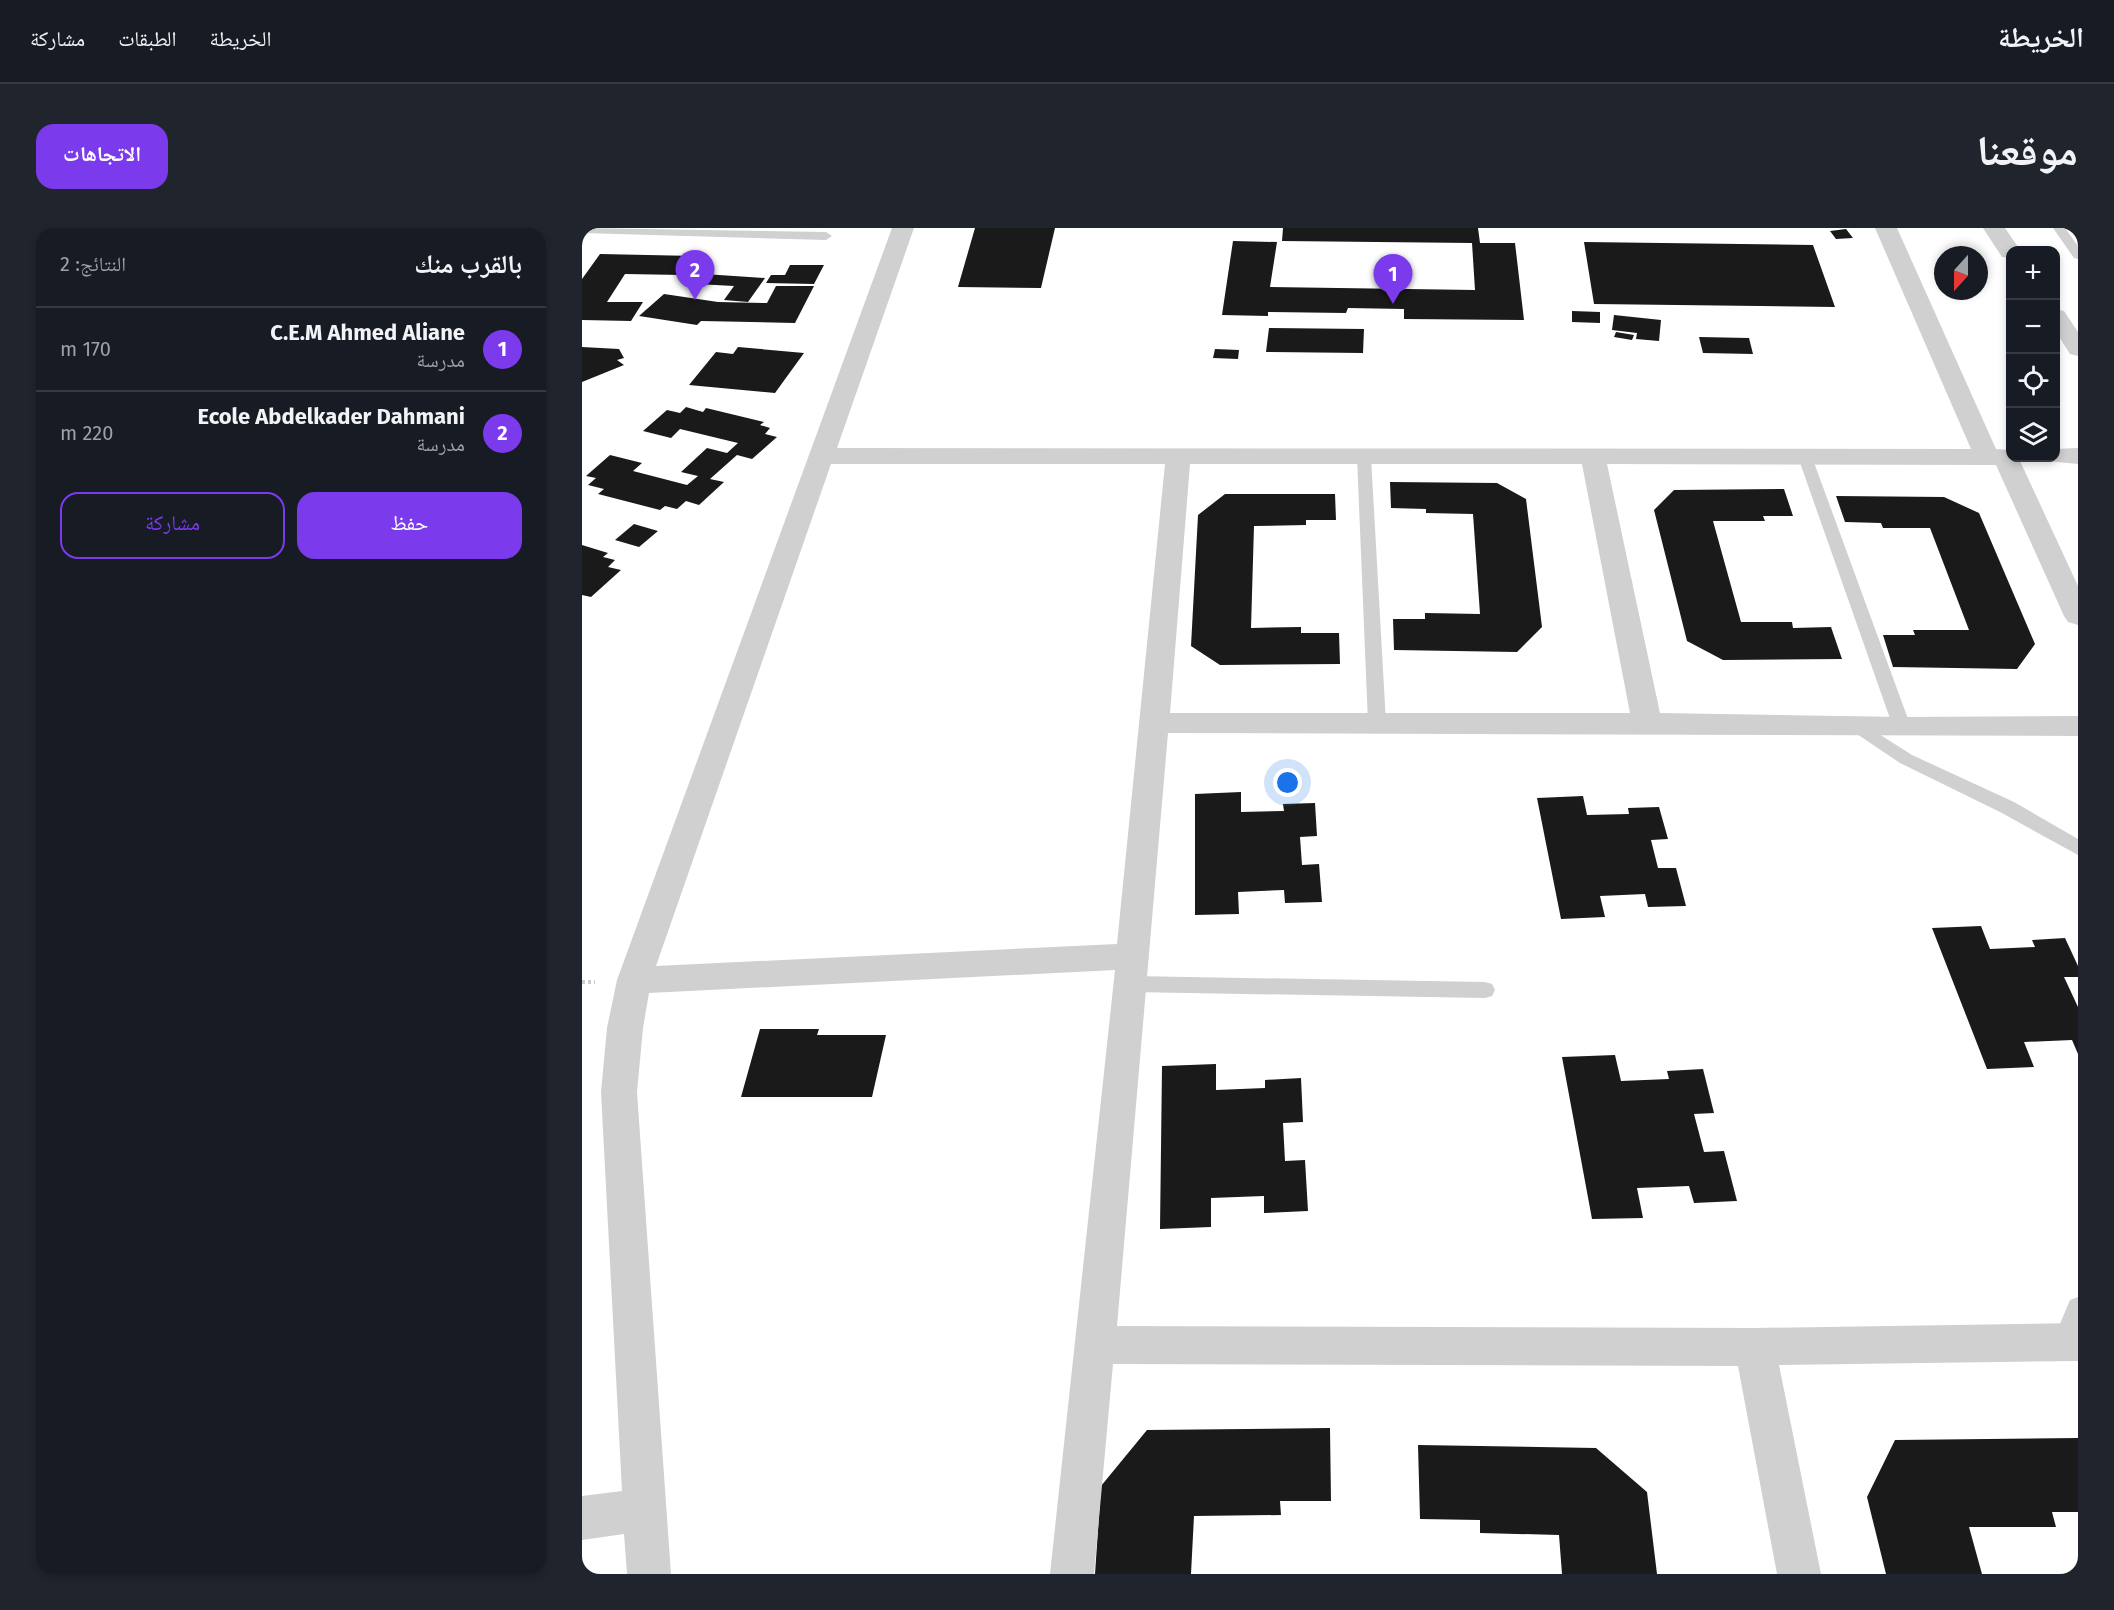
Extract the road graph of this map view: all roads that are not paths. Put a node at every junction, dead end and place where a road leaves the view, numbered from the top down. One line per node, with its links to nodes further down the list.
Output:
1 (903, 228): 11 (street)
2 (1886, 228): 16 (street)
3 (1994, 228): 7 (street)
4 (2059, 228): 8 (lane)
5 (582, 229): 6 (lane)
6 (826, 236)
7 (2006, 246)
8 (2078, 255)
9 (2060, 323): 10 (street)
10 (2078, 349)
11 (824, 456): 17 (street); 28 (street)
12 (2060, 456): 13 (street)
13 (2078, 456)
14 (1364, 457): 17 (street); 18 (street); 21 (lane)
15 (1805, 457): 16 (street); 18 (street); 25 (lane)
16 (2001, 457): 19 (street)
17 (1178, 458): 20 (street)
18 (1593, 458): 22 (street)
19 (2078, 616)
20 (1153, 723): 21 (street); 27 (street)
21 (1377, 723): 22 (street)
22 (1647, 723): 23 (street)
23 (1857, 726): 25 (street); 26 (lane)
24 (2078, 726): 25 (street)
25 (1902, 727)
26 (2078, 848)
27 (1132, 970): 28 (street); 29 (lane); 31 (street)
28 (634, 980): 33 (street)
29 (1485, 990)
30 (2073, 1331): 32 (street)
31 (1094, 1345): 32 (street); 36 (street)
32 (1755, 1347): 37 (street)
33 (644, 1510): 34 (street); 35 (street)
34 (582, 1518)
35 (649, 1574)
36 (1072, 1574)
37 (1799, 1574)

